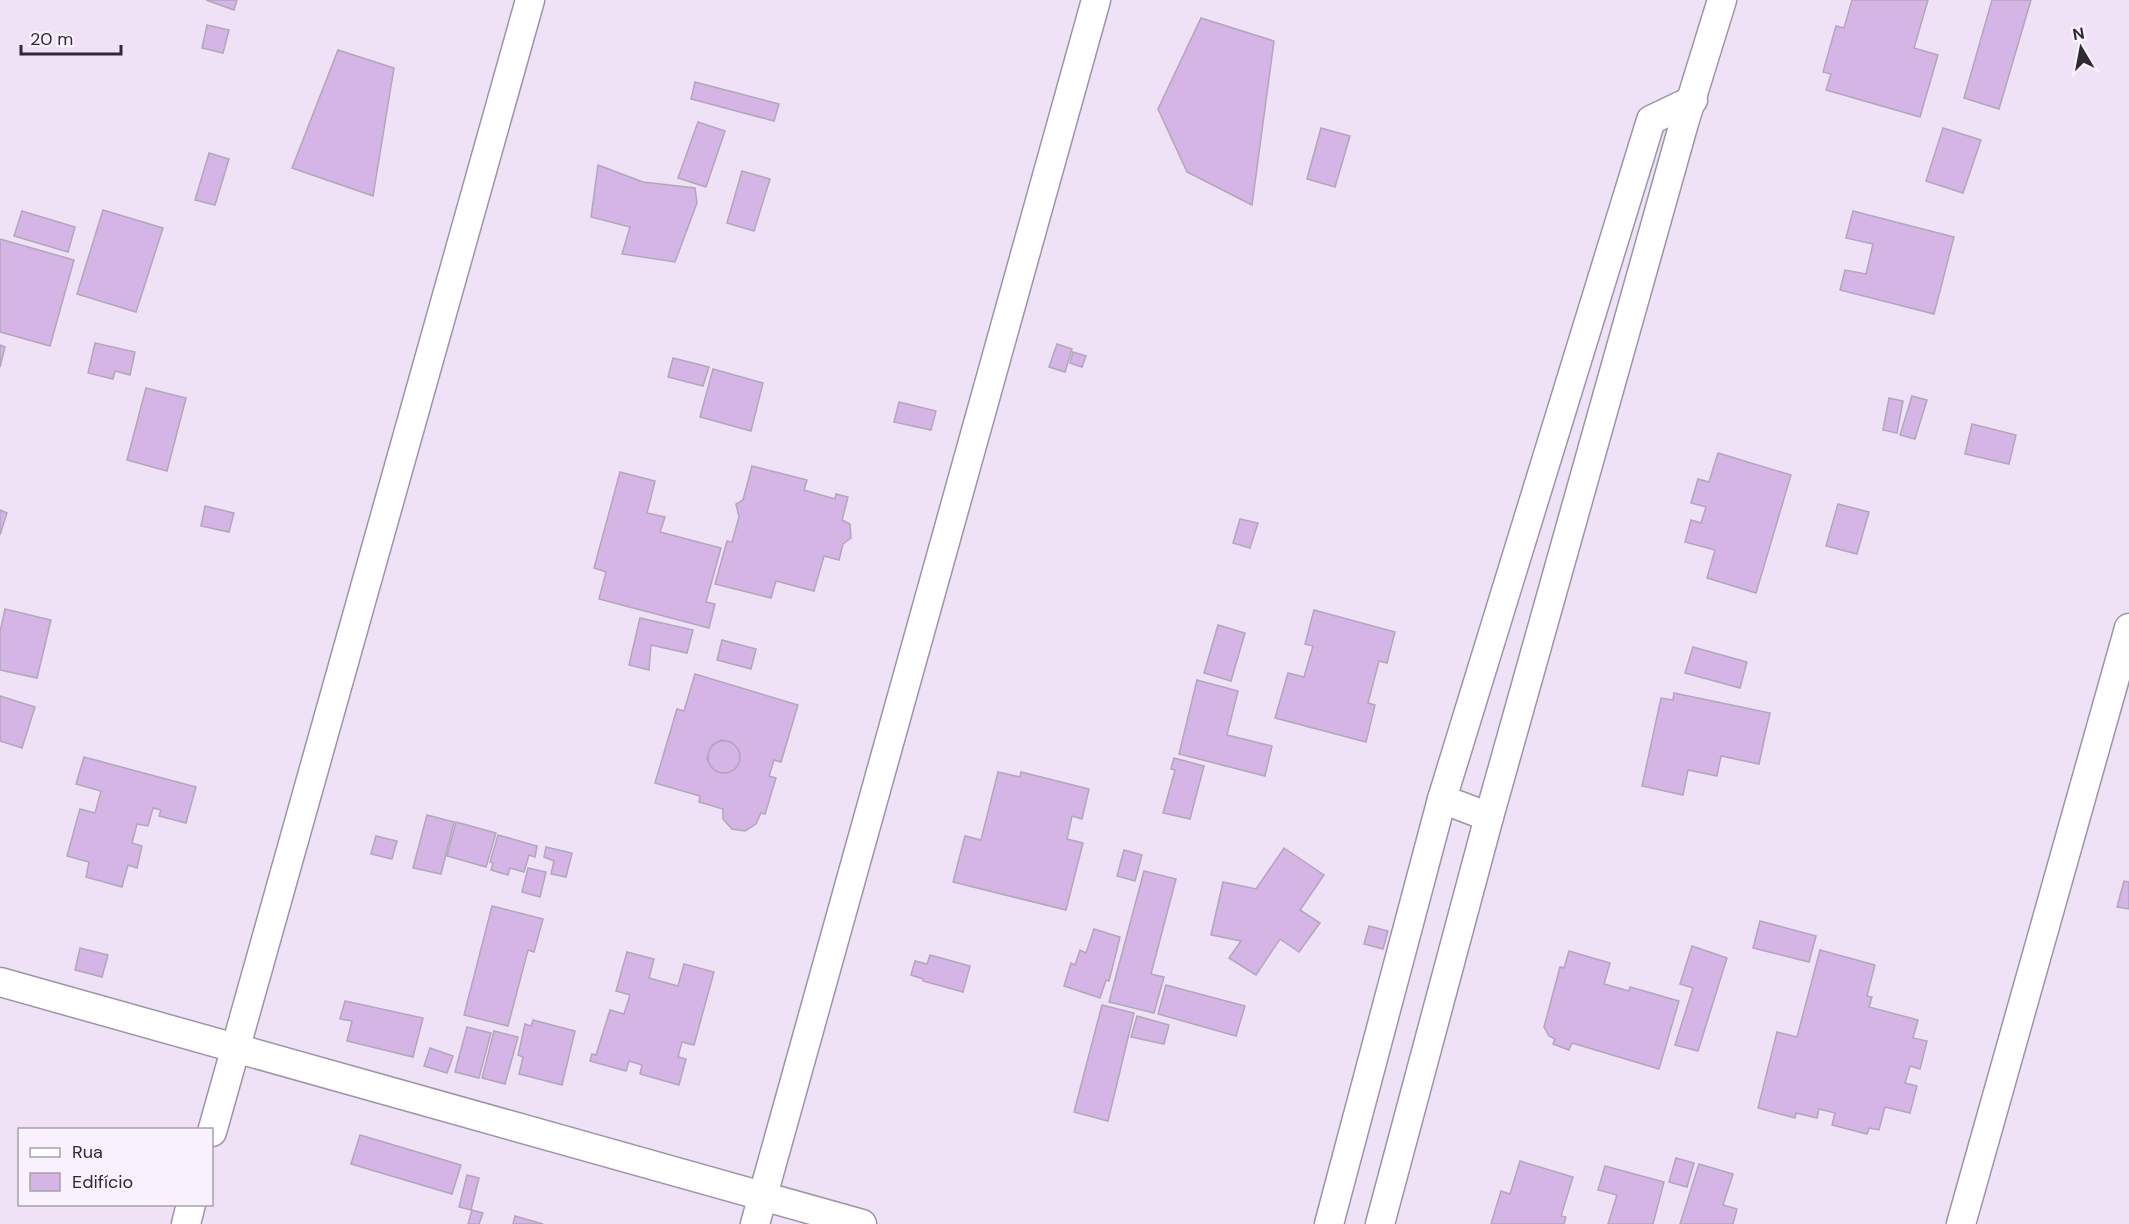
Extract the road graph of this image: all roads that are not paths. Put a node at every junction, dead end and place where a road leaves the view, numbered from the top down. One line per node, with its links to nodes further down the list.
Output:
1 (530, 0): 9 (street)
2 (1096, 0): 12 (street)
3 (1722, 0): 4 (street)
4 (1693, 100): 6 (street); 7 (street)
5 (2129, 628): 17 (street)
6 (1442, 799): 7 (street); 15 (street)
7 (1489, 817): 16 (street)
8 (0, 982): 9 (street)
9 (235, 1048): 10 (street); 12 (street)
10 (213, 1128)
11 (190, 1206): 13 (street)
12 (759, 1211): 14 (street)
13 (186, 1224)
14 (862, 1224)
15 (1329, 1224)
16 (1380, 1224)
17 (1961, 1224)

